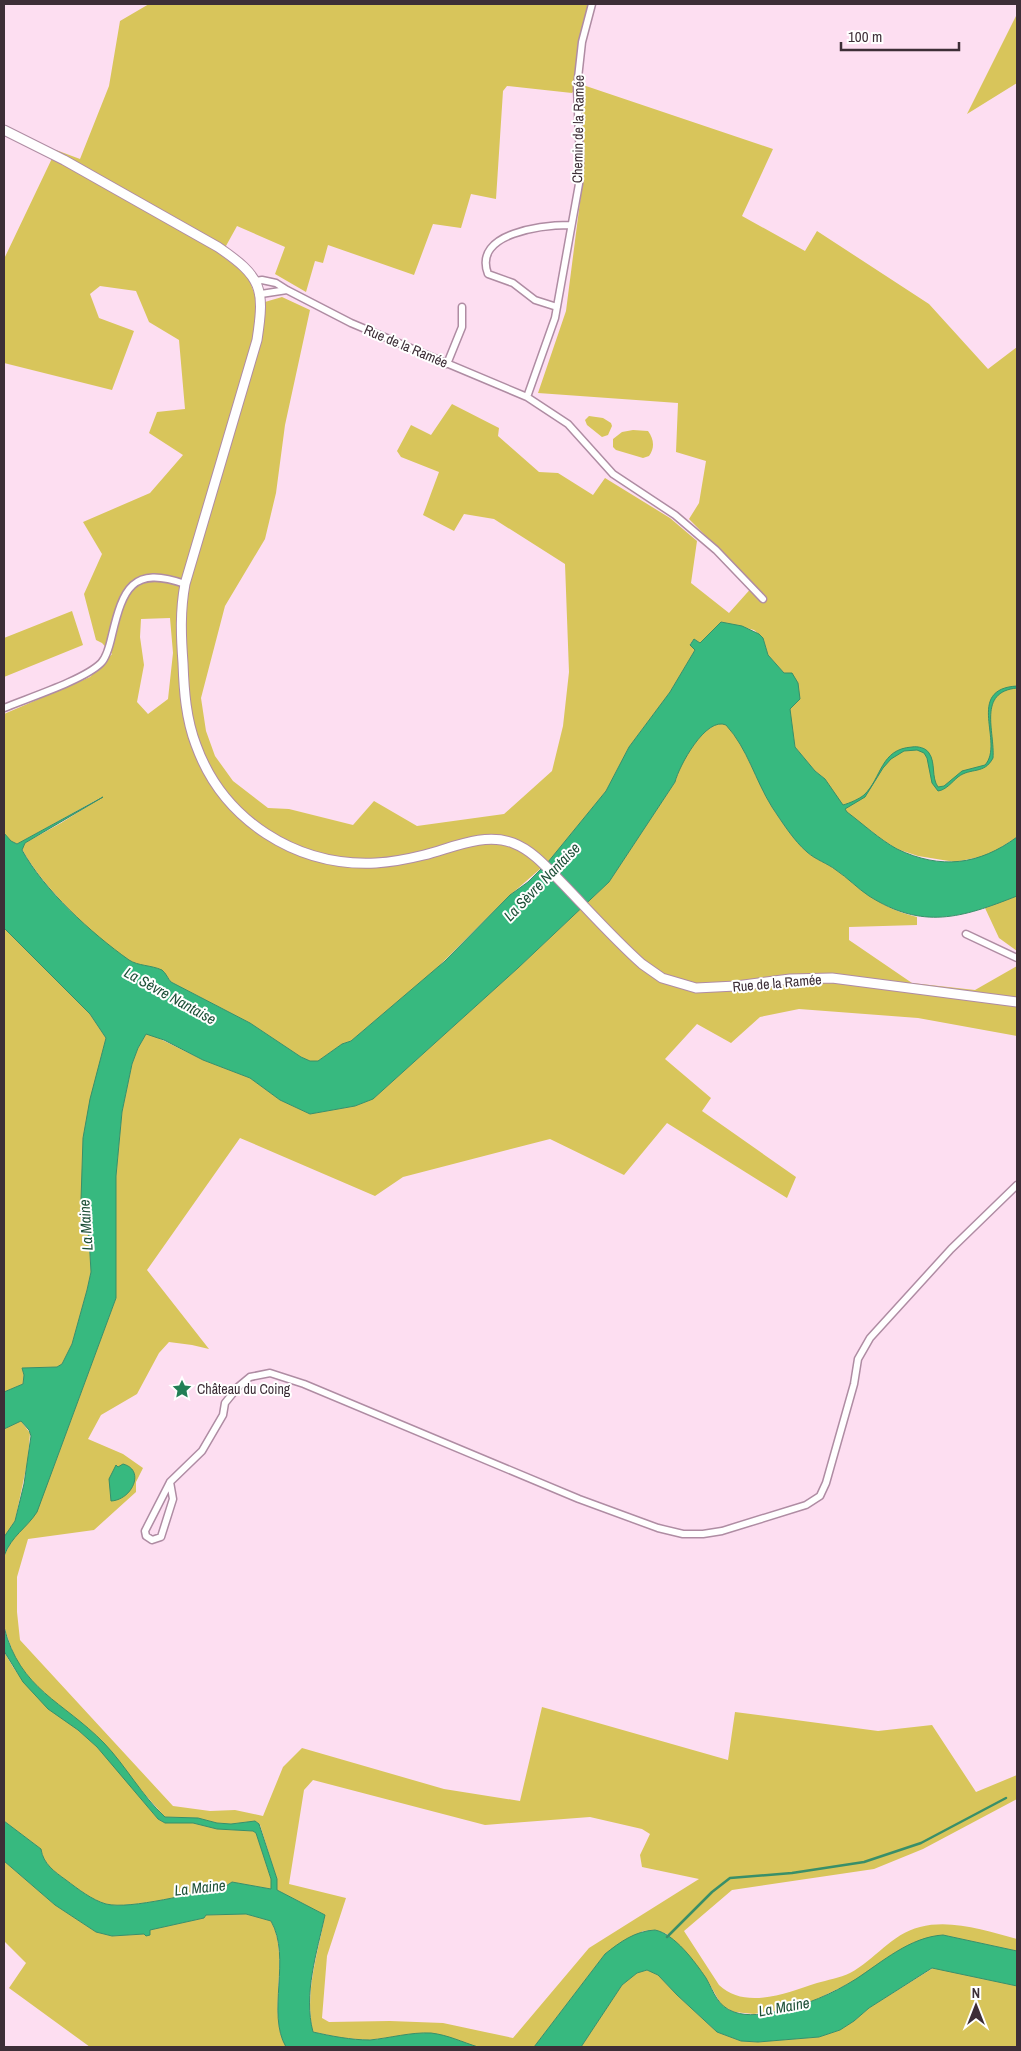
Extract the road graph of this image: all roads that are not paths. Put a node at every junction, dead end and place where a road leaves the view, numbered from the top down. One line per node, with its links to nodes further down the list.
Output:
1 (592, 4): 3 (street, Chemin de la Ramée)
2 (4, 130): 4 (main road)
3 (571, 225): 8 (street, Chemin de la Ramée); 8 (street)
4 (256, 281): 5 (street, Rue de la Ramée); 6 (main road)
5 (287, 290): 6 (street); 9 (street, Rue de la Ramée)
6 (261, 294): 11 (main road, Rue de la Ramée)
7 (462, 307): 9 (street)
8 (556, 307): 10 (street, Chemin de la Ramée)
9 (447, 364): 10 (street, Rue de la Ramée)
10 (527, 397): 12 (street, Rue de la Ramée)
11 (185, 584): 13 (street); 16 (main road, Rue de la Ramée)
12 (763, 599)
13 (4, 708)
14 (966, 934): 15 (street)
15 (1017, 958)
16 (1017, 1002)
17 (1017, 1184): 18 (street)
18 (170, 1482): 18 (street)

